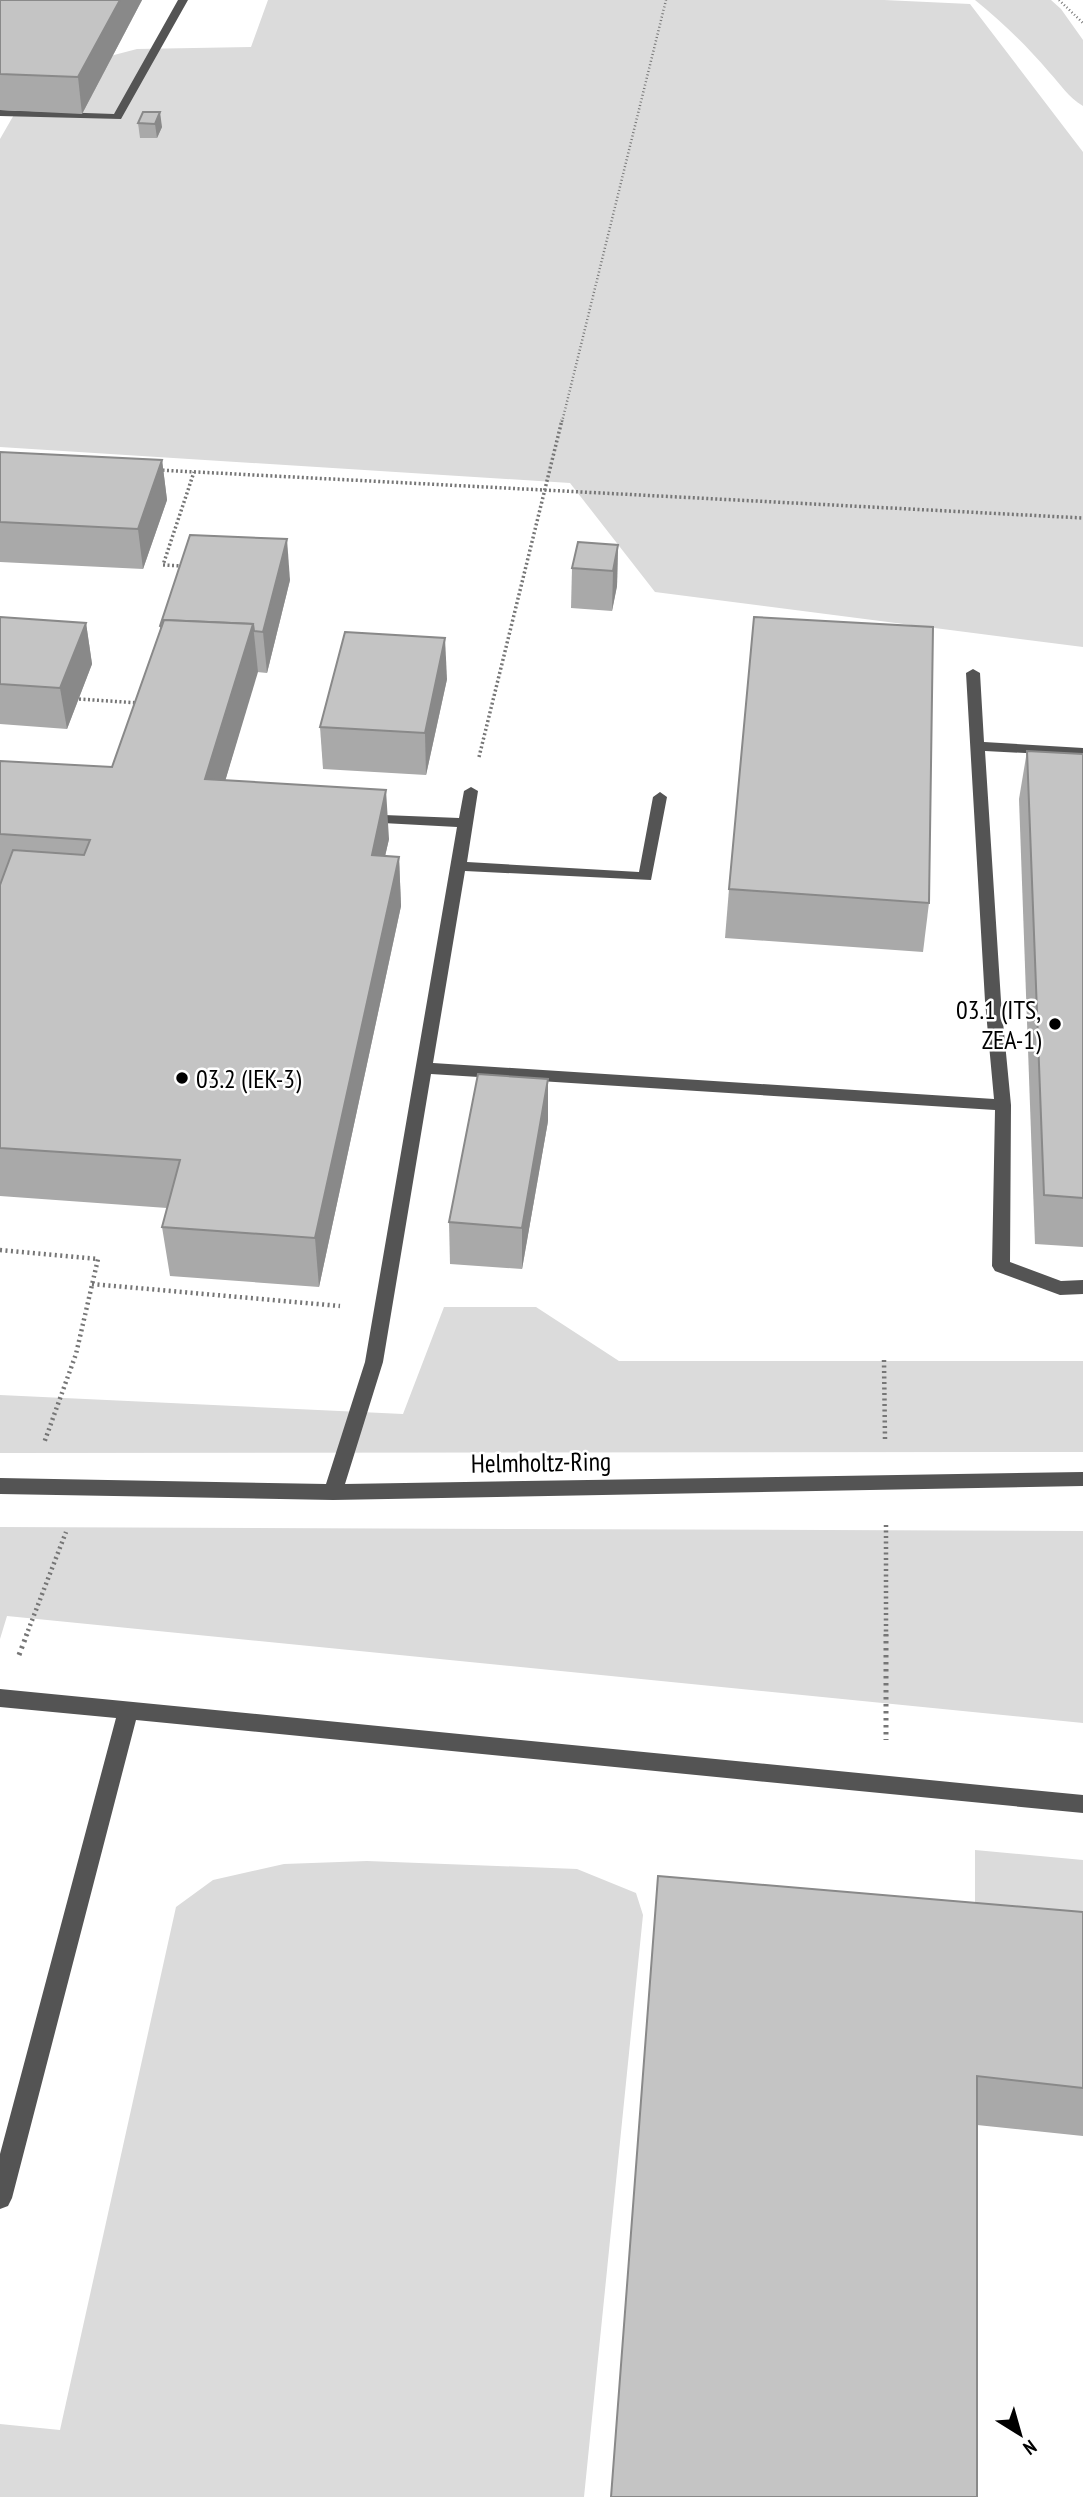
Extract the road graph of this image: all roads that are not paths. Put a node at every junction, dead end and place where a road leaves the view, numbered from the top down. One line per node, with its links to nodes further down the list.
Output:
1 (183, 0): 2 (street)
2 (0, 113)
3 (973, 673): 4 (street)
4 (976, 746): 5 (street); 12 (street)
5 (1083, 752)
6 (471, 791): 9 (street)
7 (660, 797): 10 (street)
8 (342, 815): 9 (street)
9 (465, 822): 10 (street)
10 (458, 866): 11 (street)
11 (424, 1068): 12 (street); 16 (street)
12 (1003, 1105): 13 (street)
13 (1083, 1287)
14 (1083, 1479): 16 (street, Helmholtz-Ring)
15 (0, 1486): 16 (street, Helmholtz-Ring)
16 (333, 1492)
17 (1, 1698): 18 (street)
18 (128, 1710): 19 (street); 20 (street)
19 (1083, 1804)
20 (0, 2198)

